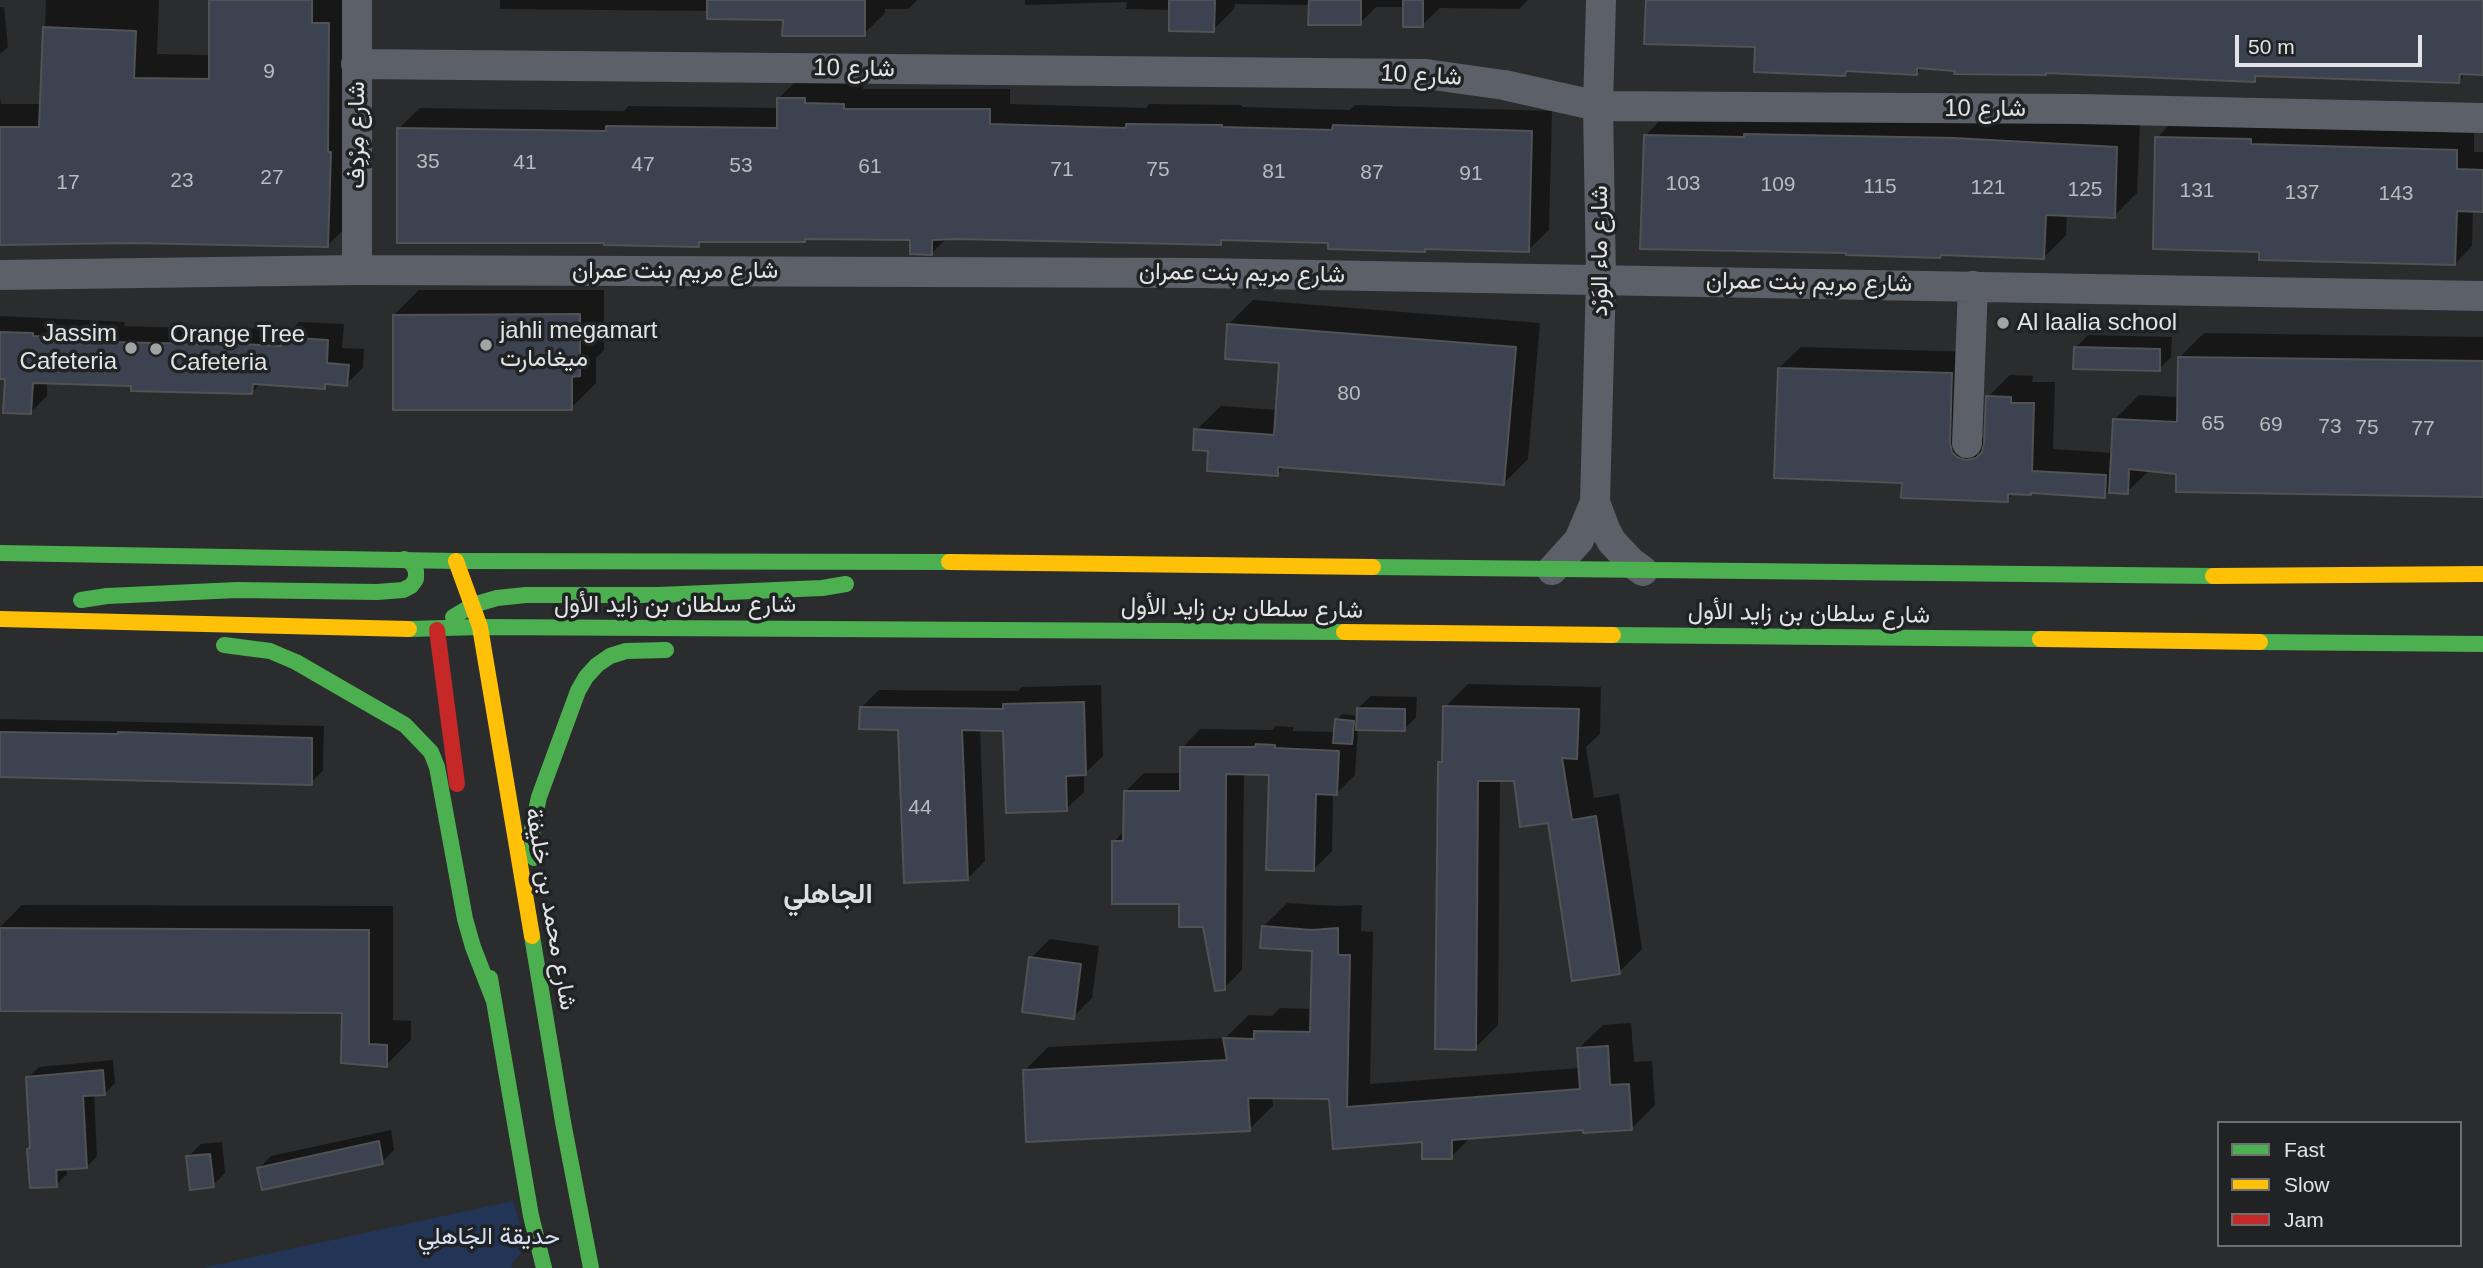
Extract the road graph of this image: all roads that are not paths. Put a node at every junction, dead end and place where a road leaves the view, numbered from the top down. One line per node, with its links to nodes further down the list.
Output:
1 (357, 0): 3 (street, شارع مِرْدِف)
2 (1601, 0): 4 (street, شارع ماء الوَرْد)
3 (356, 64): 4 (street, شارع 10); 6 (street, شارع مِرْدِف)
4 (1598, 106): 5 (street, شارع 10); 8 (street, شارع ماء الوَرْد)
5 (2483, 118)
6 (357, 270): 7 (street, شارع مريم بنت عمران); 8 (street, شارع مريم بنت عمران)
7 (0, 275)
8 (1601, 279): 9 (street, شارع مريم بنت عمران); 12 (street, شارع ماء الوَرْد)
9 (1973, 286): 10 (street, شارع مريم بنت عمران); 11 (street)
10 (2483, 296)
11 (1967, 443)
12 (1595, 502): 17 (street, شارع ماء الوَرْد); 18 (street, شارع ماء الوَرْد)
13 (0, 553): 14 (main road, شارع سلطان بن زايد الأول)
14 (404, 559): 15 (main road, شارع سلطان بن زايد الأول); 20 (main road)
15 (456, 561): 16 (main road, شارع سلطان بن زايد الأول); 22 (main road, شارع محمد بن خليفة)
16 (909, 562): 17 (main road, شارع سلطان بن زايد الأول); 22 (main road)
17 (1552, 570): 18 (main road, شارع سلطان بن زايد الأول)
18 (1643, 571): 19 (main road, شارع سلطان بن زايد الأول)
19 (2483, 574)
20 (67, 602)
21 (48, 605): 23 (main road)
22 (473, 605): 24 (main road, شارع محمد بن خليفة); 25 (main road)
23 (0, 619): 25 (main road, شارع سلطان بن زايد الأول); 27 (main road)
24 (480, 627): 25 (main road, شارع سلطان بن زايد الأول); 26 (main road, شارع سلطان بن زايد الأول); 32 (main road, شارع محمد بن خليفة)
25 (438, 629): 33 (main road)
26 (784, 629): 28 (main road, شارع سلطان بن زايد الأول); 30 (main road)
27 (88, 637)
28 (2483, 643)
29 (202, 644): 33 (main road)
30 (725, 644)
31 (676, 649): 32 (main road)
32 (543, 999): 35 (main road, شارع محمد بن خليفة)
33 (494, 1001): 34 (main road)
34 (544, 1268)
35 (591, 1268)

